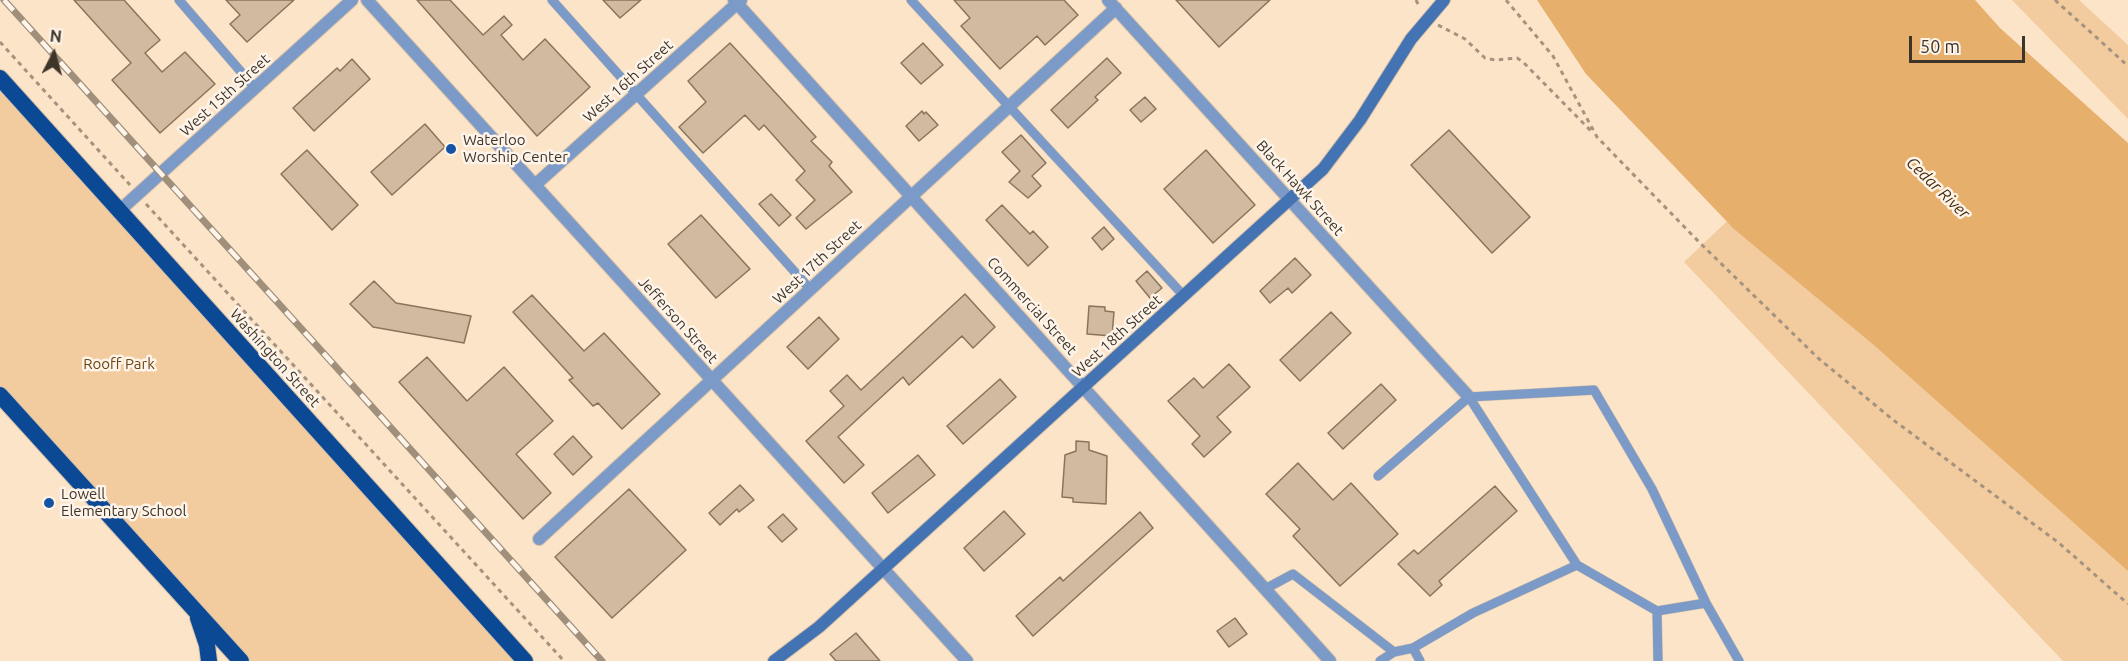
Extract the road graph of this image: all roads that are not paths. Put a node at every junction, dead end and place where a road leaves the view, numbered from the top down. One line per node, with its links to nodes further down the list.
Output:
1 (179, 0): 10 (lane)
2 (352, 0): 10 (street, West 15th Street)
3 (367, 0): 13 (street, Jefferson Street)
4 (552, 0): 11 (lane)
5 (911, 0): 12 (lane)
6 (1444, 0): 15 (main road, West 18th Street)
7 (737, 1): 11 (street, West 16th Street); 14 (street, Commercial Street)
8 (1112, 4): 12 (street, West 17th Street); 15 (street, Black Hawk Street)
9 (0, 78): 16 (highway, Washington Street)
10 (255, 88): 16 (street, West 15th Street)
11 (636, 95): 13 (street, West 16th Street); 17 (lane)
12 (1010, 105): 14 (street, West 17th Street); 18 (lane)
13 (535, 185): 19 (street, Jefferson Street)
14 (911, 196): 17 (street, West 17th Street); 20 (street, Commercial Street)
15 (1289, 199): 18 (main road, West 18th Street); 22 (street, Black Hawk Street)
16 (118, 212): 35 (highway, Washington Street)
17 (810, 289): 19 (street, West 17th Street)
18 (1184, 296): 20 (main road, West 18th Street)
19 (712, 380): 24 (street, West 17th Street); 26 (street, Jefferson Street)
20 (1085, 387): 26 (main road, West 18th Street); 27 (street, Commercial Street)
21 (0, 394): 29 (highway)
22 (1469, 397): 23 (lane); 25 (lane); 28 (lane)
23 (1378, 476)
24 (539, 539)
25 (1577, 565): 30 (lane); 31 (lane)
26 (883, 568): 36 (main road, West 18th Street); 37 (street, Jefferson Street)
27 (1265, 588): 32 (lane); 38 (street, Commercial Street)
28 (1706, 603): 30 (lane); 42 (lane)
29 (196, 611): 33 (highway); 34 (highway)
30 (1657, 611): 41 (lane)
31 (1413, 648): 32 (lane); 40 (lane)
32 (1394, 652): 39 (lane)
33 (209, 661)
34 (242, 661)
35 (525, 661)
36 (774, 661)
37 (967, 661)
38 (1330, 661)
39 (1380, 661)
40 (1420, 661)
41 (1658, 661)
42 (1739, 661)

